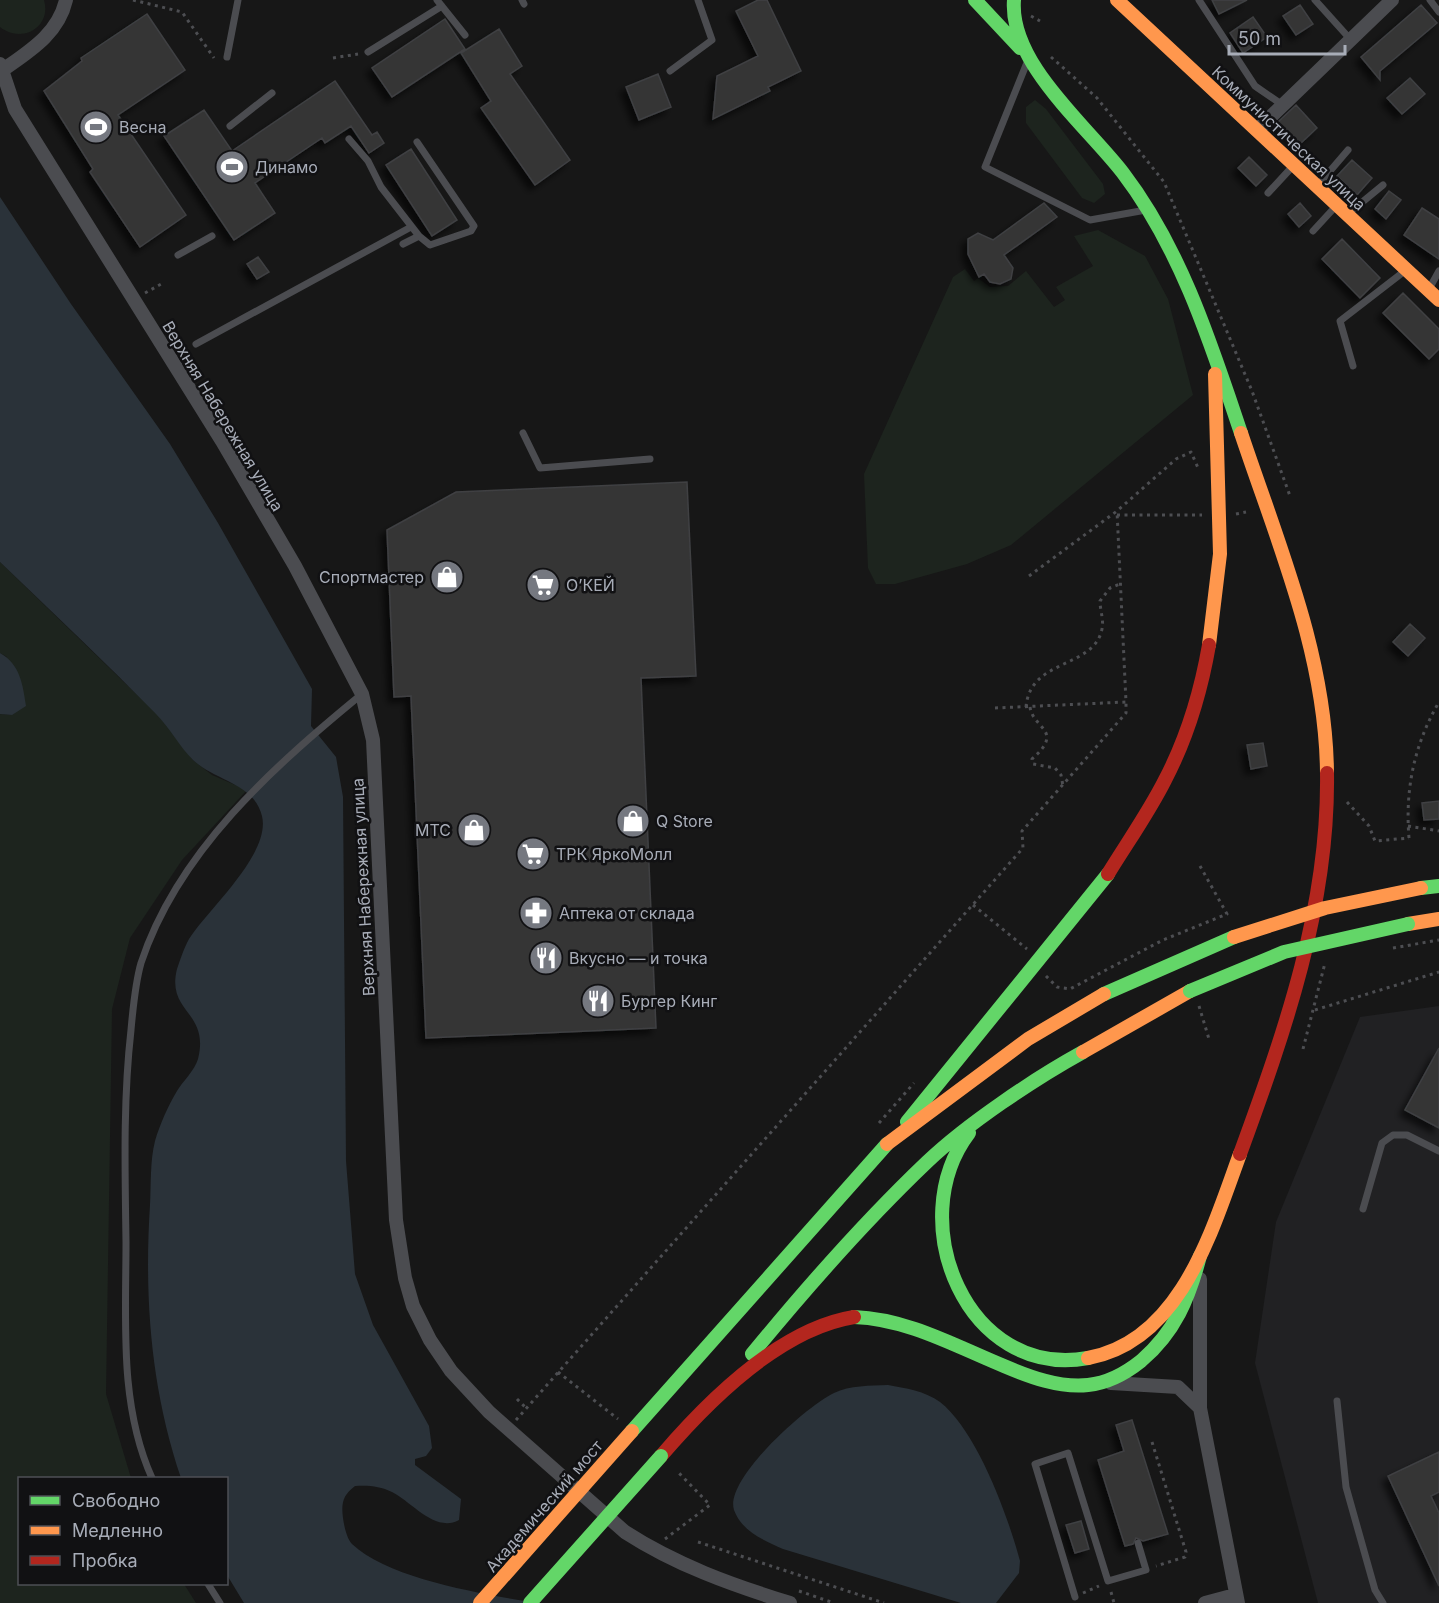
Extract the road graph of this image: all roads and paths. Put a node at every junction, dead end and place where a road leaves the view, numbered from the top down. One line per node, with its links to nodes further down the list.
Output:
1 (66, 0): 21 (street)
2 (134, 0): 18 (path)
3 (238, 0): 17 (lane)
4 (698, 0): 22 (lane)
5 (975, 0): 20 (main road)
6 (1014, 0): 20 (main road)
7 (1117, 0): 26 (main road, Коммунистическая улица)
8 (1199, 0): 24 (lane)
9 (1315, 0): 15 (lane)
10 (1392, 0): 15 (street)
11 (1430, 0): 13 (lane)
12 (440, 3): 14 (lane); 16 (lane)
13 (1439, 12)
14 (465, 35)
15 (1351, 40): 24 (street)
16 (368, 52): 19 (path)
17 (227, 57)
18 (214, 58)
19 (333, 58)
20 (1029, 58): 34 (main road); 34 (lane)
21 (1, 69): 56 (street, Верхняя Набережная улица)
22 (670, 71)
23 (272, 93): 25 (lane)
24 (1284, 106): 26 (street)
25 (231, 126)
26 (1257, 130): 30 (main road, Коммунистическая улица)
27 (350, 139): 36 (lane)
28 (417, 142): 39 (lane)
29 (1348, 150): 32 (lane)
30 (1294, 165): 32 (main road, Коммунистическая улица); 33 (lane)
31 (1383, 185): 35 (lane)
32 (1316, 186): 35 (main road, Коммунистическая улица)
33 (1268, 193)
34 (1149, 209): 47 (main road)
35 (1342, 210): 37 (lane); 42 (main road, Коммунистическая улица)
36 (411, 226): 39 (lane); 46 (lane)
37 (1313, 231)
38 (212, 236): 41 (lane)
39 (419, 236): 40 (lane)
40 (403, 244)
41 (178, 255)
42 (1406, 269): 44 (main road, Коммунистическая улица); 48 (lane)
43 (1439, 271): 44 (lane)
44 (1428, 290): 45 (main road, Коммунистическая улица)
45 (1439, 300)
46 (196, 344)
47 (1215, 354): 80 (main road); 83 (main road)
48 (1353, 366)
49 (523, 433): 50 (lane)
50 (650, 459)
51 (1200, 473): 52 (path)
52 (1117, 513): 53 (path); 54 (path); 55 (path)
53 (1208, 516)
54 (1029, 576)
55 (1120, 585): 57 (path); 59 (path)
56 (362, 694): 92 (street, Верхняя Набережная улица); 95 (lane)
57 (1126, 702): 59 (path); 61 (path)
58 (1439, 702): 63 (path)
59 (1028, 707): 60 (path); 61 (path)
60 (995, 708)
61 (1063, 786): 67 (path)
62 (1347, 802): 63 (path)
63 (1408, 825): 64 (path)
64 (1439, 831)
65 (1200, 866): 74 (path)
66 (1439, 886): 80 (main road, bridge)
67 (973, 906): 71 (path); 84 (path)
68 (1439, 919): 79 (main road, bridge)
69 (1439, 940): 70 (path)
70 (1382, 951)
71 (1027, 957)
72 (1335, 961): 76 (path)
73 (1439, 972): 76 (path)
74 (1042, 973)
75 (1199, 1006): 77 (path)
76 (1315, 1010): 78 (path)
77 (1209, 1039)
78 (1303, 1049)
79 (977, 1124): 83 (main road); 88 (main road)
80 (893, 1138): 106 (main road, Академический мост, bridge)
81 (1439, 1151): 82 (lane)
82 (1363, 1209)
83 (1200, 1256): 85 (main road); 90 (street)
84 (558, 1372): 89 (path); 91 (path)
85 (1102, 1383): 88 (main road); 90 (street)
86 (517, 1399): 89 (path)
87 (1337, 1401): 111 (lane)
88 (713, 1402): 107 (main road, bridge)
89 (526, 1408): 92 (path)
90 (1200, 1408): 103 (street)
91 (620, 1420)
92 (508, 1429): 108 (street, Верхняя Набережная улица)
93 (1152, 1442): 99 (path)
94 (677, 1471): 96 (path)
95 (151, 1477)
96 (661, 1542)
97 (698, 1542): 109 (path)
98 (1138, 1543): 99 (lane)
99 (1146, 1570): 100 (lane)
100 (1108, 1581): 102 (path); 102 (lane); 104 (path)
101 (209, 1585): 105 (lane)
102 (1075, 1597)
103 (1237, 1599): 110 (street)
104 (1112, 1602)
105 (220, 1603)
106 (480, 1603)
107 (530, 1603)
108 (790, 1603)
109 (884, 1603)
110 (1205, 1603)
111 (1383, 1603)

